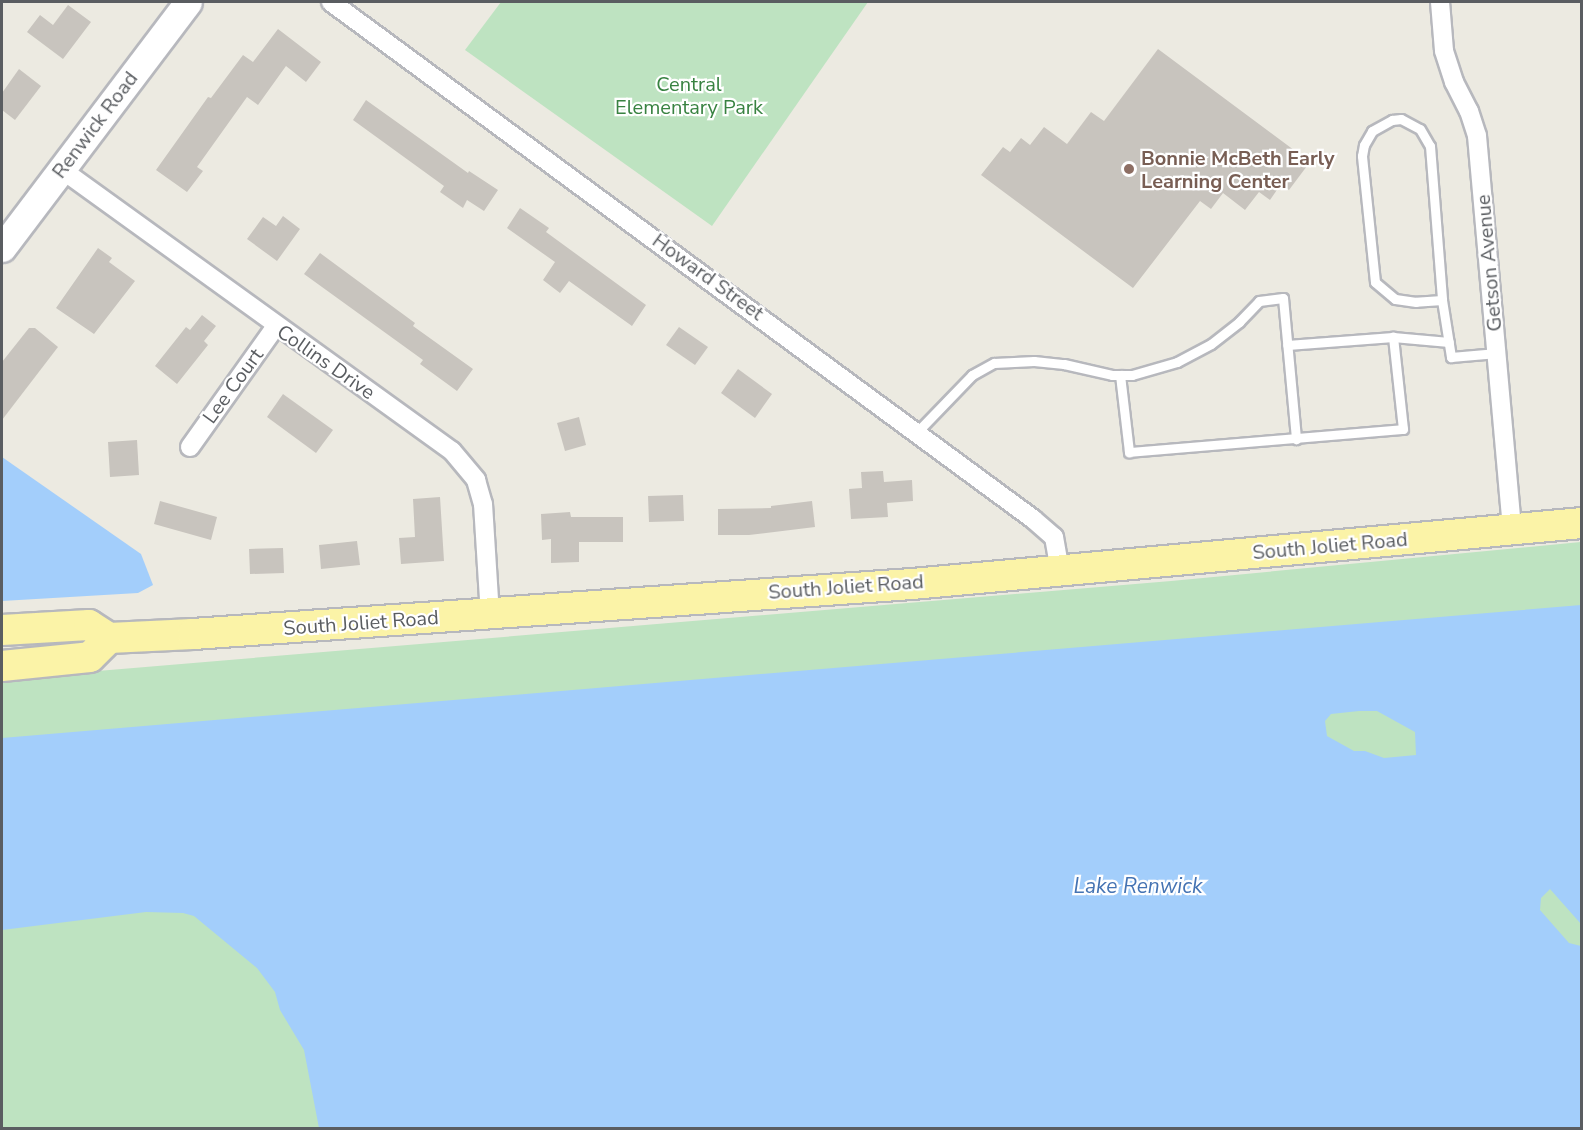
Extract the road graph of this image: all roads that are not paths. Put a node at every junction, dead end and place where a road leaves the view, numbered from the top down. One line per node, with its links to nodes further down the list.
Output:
1 (188, 2): 4 (street, Renwick Road)
2 (331, 2): 13 (street, Howard Street)
3 (1440, 2): 11 (street, Getson Avenue)
4 (62, 169): 5 (street, Renwick Road); 7 (street, Collins Drive)
5 (2, 248)
6 (1442, 300): 6 (lane); 9 (lane)
7 (276, 326): 15 (street, Lee Court); 19 (street, Collins Drive)
8 (1393, 337): 9 (lane); 10 (lane); 14 (lane)
9 (1449, 342): 11 (lane)
10 (1287, 345): 12 (lane); 14 (lane)
11 (1497, 353): 17 (street, Getson Avenue)
12 (1120, 375): 13 (lane); 14 (lane)
13 (918, 431): 18 (street, Howard Street)
14 (1296, 439)
15 (190, 447)
16 (1581, 523): 17 (main road, South Joliet Road)
17 (1512, 530): 18 (main road, South Joliet Road)
18 (1060, 570): 19 (main road, South Joliet Road)
19 (490, 614): 21 (main road, South Joliet Road)
20 (2, 630): 21 (main road, South Joliet Road)
21 (109, 638): 22 (main road)
22 (2, 666)

